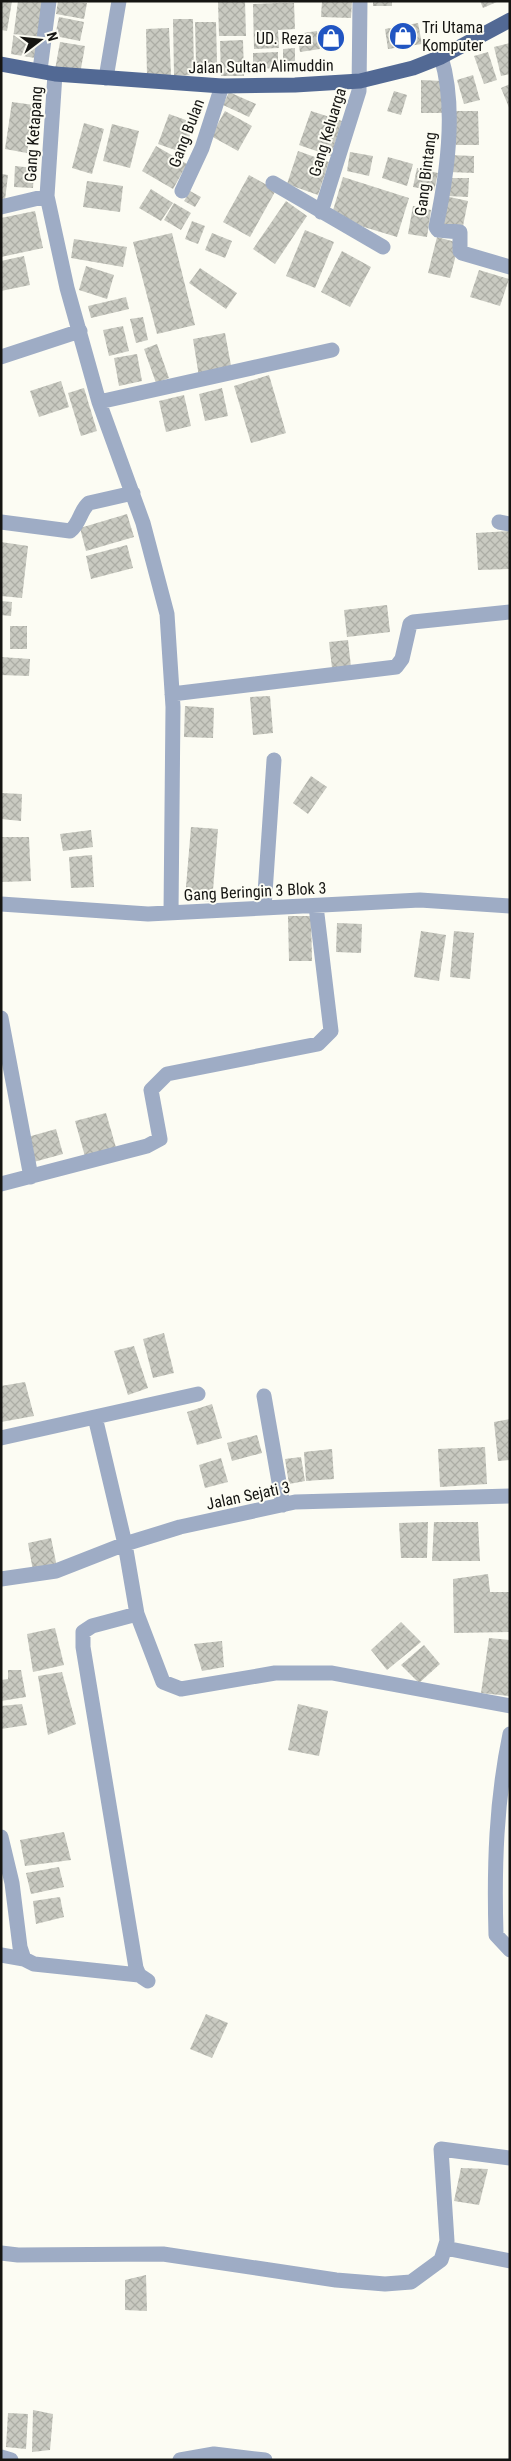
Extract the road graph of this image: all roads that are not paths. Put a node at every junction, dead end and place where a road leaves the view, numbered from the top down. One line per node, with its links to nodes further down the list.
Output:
1 (49, 1): 7 (street, Gang Ketapang)
2 (119, 1): 8 (street)
3 (360, 1): 9 (street, Gang Keluarga)
4 (510, 20): 5 (main road, Jalan Sultan Alimuddin)
5 (441, 57): 9 (main road, Jalan Sultan Alimuddin); 17 (street, Gang Bintang)
6 (1, 64): 7 (main road, Jalan Sultan Alimuddin)
7 (48, 72): 8 (main road, Jalan Sultan Alimuddin); 13 (street, Gang Ketapang)
8 (106, 78): 10 (main road, Jalan Sultan Alimuddin)
9 (360, 81): 10 (main road, Jalan Sultan Alimuddin); 15 (street, Gang Keluarga)
10 (222, 86): 12 (street, Gang Bulan)
11 (273, 182): 15 (street)
12 (182, 191)
13 (47, 196): 14 (street); 18 (street, Gang Ketapang)
14 (1, 208)
15 (321, 212): 16 (street)
16 (383, 247)
17 (510, 267)
18 (80, 331): 20 (street); 21 (street, Gang Ketapang)
19 (332, 350): 21 (street)
20 (1, 357)
21 (99, 402): 22 (street, Gang Ketapang)
22 (133, 493): 23 (street); 25 (street, Gang Ketapang)
23 (1, 522)
24 (510, 612): 25 (street)
25 (172, 694): 31 (street, Gang Ketapang)
26 (274, 760): 30 (street)
27 (1, 904): 31 (street, Gang Beringin 3 Blok 3)
28 (316, 906): 29 (street, Gang Beringin 3 Blok 3); 30 (street, Gang Beringin 3 Blok 3); 34 (street)
29 (510, 906)
30 (264, 908): 31 (street, Gang Beringin 3 Blok 3)
31 (171, 912)
32 (1, 1018): 33 (street)
33 (6, 1067): 34 (street)
34 (31, 1177): 35 (street)
35 (1, 1184)
36 (198, 1394): 38 (street)
37 (264, 1396): 41 (street)
38 (95, 1417): 39 (street); 42 (street)
39 (1, 1438)
40 (510, 1496): 41 (street, Jalan Sejati 3)
41 (284, 1505): 42 (street, Jalan Sejati 3)
42 (125, 1544): 43 (street, Jalan Sejati 3); 44 (street)
43 (1, 1580)
44 (137, 1614): 45 (street); 50 (street)
45 (510, 1706)
46 (510, 1734): 48 (street)
47 (1, 1837): 50 (street)
48 (510, 1950)
49 (1, 1955): 50 (street)
50 (24, 1959)
51 (510, 2158): 52 (street)
52 (445, 2248): 53 (street); 54 (street)
53 (1, 2253)
54 (510, 2261)
55 (1, 2457): 56 (street)
56 (11, 2460)
57 (180, 2460): 58 (street)
58 (265, 2460)

